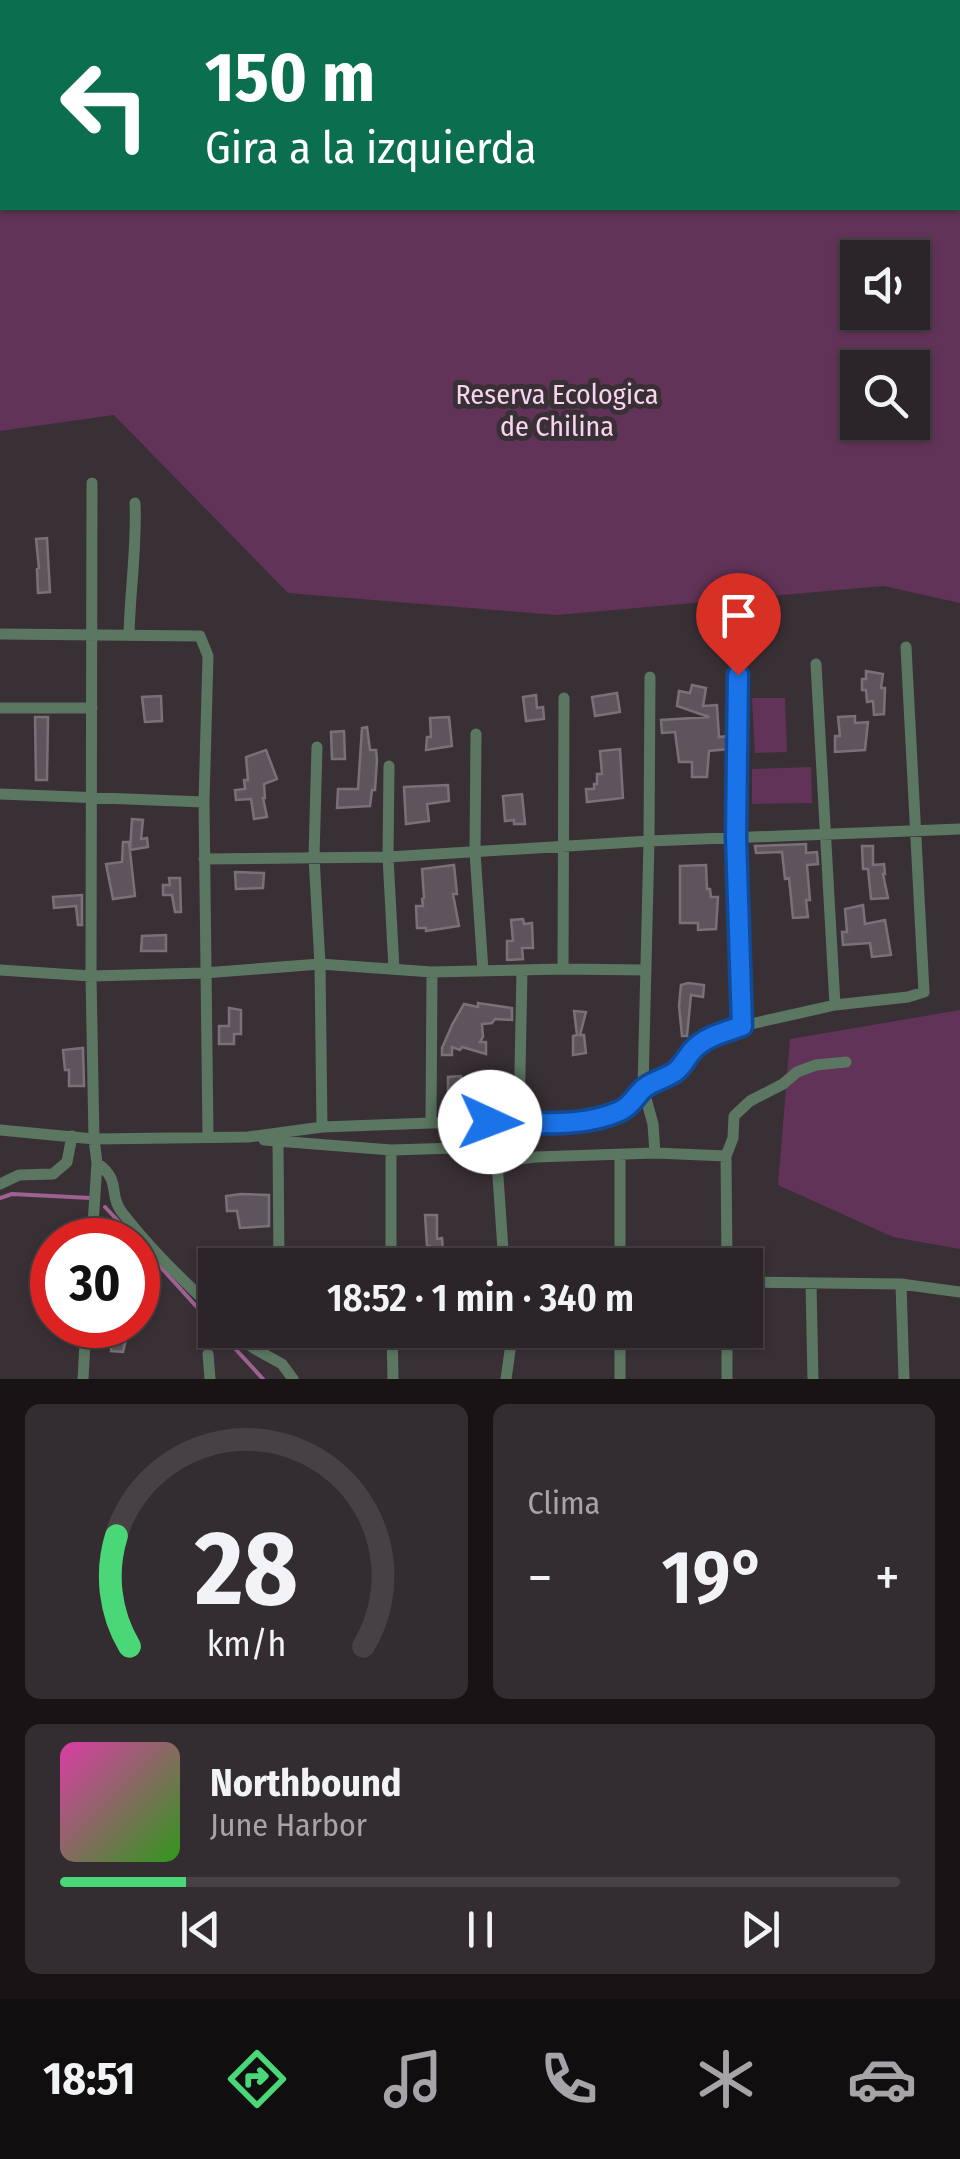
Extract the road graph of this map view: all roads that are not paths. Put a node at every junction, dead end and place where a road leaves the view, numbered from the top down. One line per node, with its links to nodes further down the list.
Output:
1 (92, 483): 4 (street)
2 (134, 503): 5 (street)
3 (0, 634): 4 (street)
4 (92, 634): 5 (street); 12 (street)
5 (129, 635): 18 (street)
6 (906, 647): 20 (street)
7 (816, 664): 21 (street)
8 (738, 675): 22 (street)
9 (650, 677): 23 (street)
10 (564, 698): 24 (street)
11 (0, 708): 12 (street)
12 (92, 708): 17 (street)
13 (476, 734): 25 (street)
14 (318, 747): 27 (street)
15 (389, 766): 26 (street)
16 (0, 794): 17 (street)
17 (92, 798): 18 (street); 38 (street)
18 (204, 802): 28 (street)
19 (960, 829): 20 (street)
20 (915, 831): 21 (street); 39 (street)
21 (824, 834): 22 (street); 39 (street)
22 (736, 837): 23 (street); 40 (street)
23 (649, 840): 24 (street); 34 (street)
24 (562, 848): 25 (street); 31 (street)
25 (475, 852): 26 (street); 35 (street)
26 (388, 856): 27 (street); 30 (street)
27 (314, 858): 28 (street); 29 (street)
28 (204, 859): 37 (street)
29 (320, 964): 30 (street); 37 (street); 45 (street)
30 (394, 969): 36 (street)
31 (563, 969): 33 (street); 34 (street)
32 (0, 970): 38 (street)
33 (522, 970): 35 (street); 44 (street)
34 (646, 970): 42 (street)
35 (483, 971): 36 (street)
36 (432, 972): 43 (street)
37 (204, 973): 38 (street); 48 (street)
38 (92, 976): 50 (street)
39 (835, 1004): 40 (street)
40 (742, 1026): 42 (street)
41 (846, 1062): 56 (street)
42 (643, 1088): 44 (street); 54 (street)
43 (431, 1122): 44 (street); 45 (street)
44 (520, 1122): 52 (street)
45 (322, 1127): 49 (street)
46 (0, 1130): 47 (street)
47 (72, 1136): 50 (street); 59 (street)
48 (208, 1137): 49 (street); 50 (street)
49 (248, 1138): 51 (street)
50 (94, 1139): 58 (street)
51 (278, 1141): 53 (street); 61 (street)
52 (490, 1147): 53 (street); 57 (street)
53 (391, 1150): 62 (street)
54 (655, 1153): 55 (street); 56 (street)
55 (620, 1154): 57 (street); 64 (street)
56 (726, 1156): 65 (street)
57 (498, 1162): 63 (street)
58 (98, 1163): 60 (street); 70 (street)
59 (0, 1184)
60 (94, 1218)
61 (280, 1248)
62 (392, 1248)
63 (503, 1248)
64 (620, 1248)
65 (727, 1248)
66 (763, 1282): 67 (street)
67 (812, 1283): 68 (street); 85 (street)
68 (901, 1284): 69 (street); 86 (street)
69 (960, 1292)
70 (198, 1294)
71 (85, 1348): 78 (street)
72 (252, 1348): 80 (street)
73 (392, 1348): 81 (street)
74 (510, 1348): 82 (street)
75 (620, 1348): 83 (street)
76 (727, 1348): 84 (street)
77 (208, 1354): 79 (street)
78 (84, 1379)
79 (210, 1379)
80 (293, 1379)
81 (393, 1379)
82 (506, 1379)
83 (620, 1379)
84 (727, 1379)
85 (813, 1379)
86 (904, 1379)

